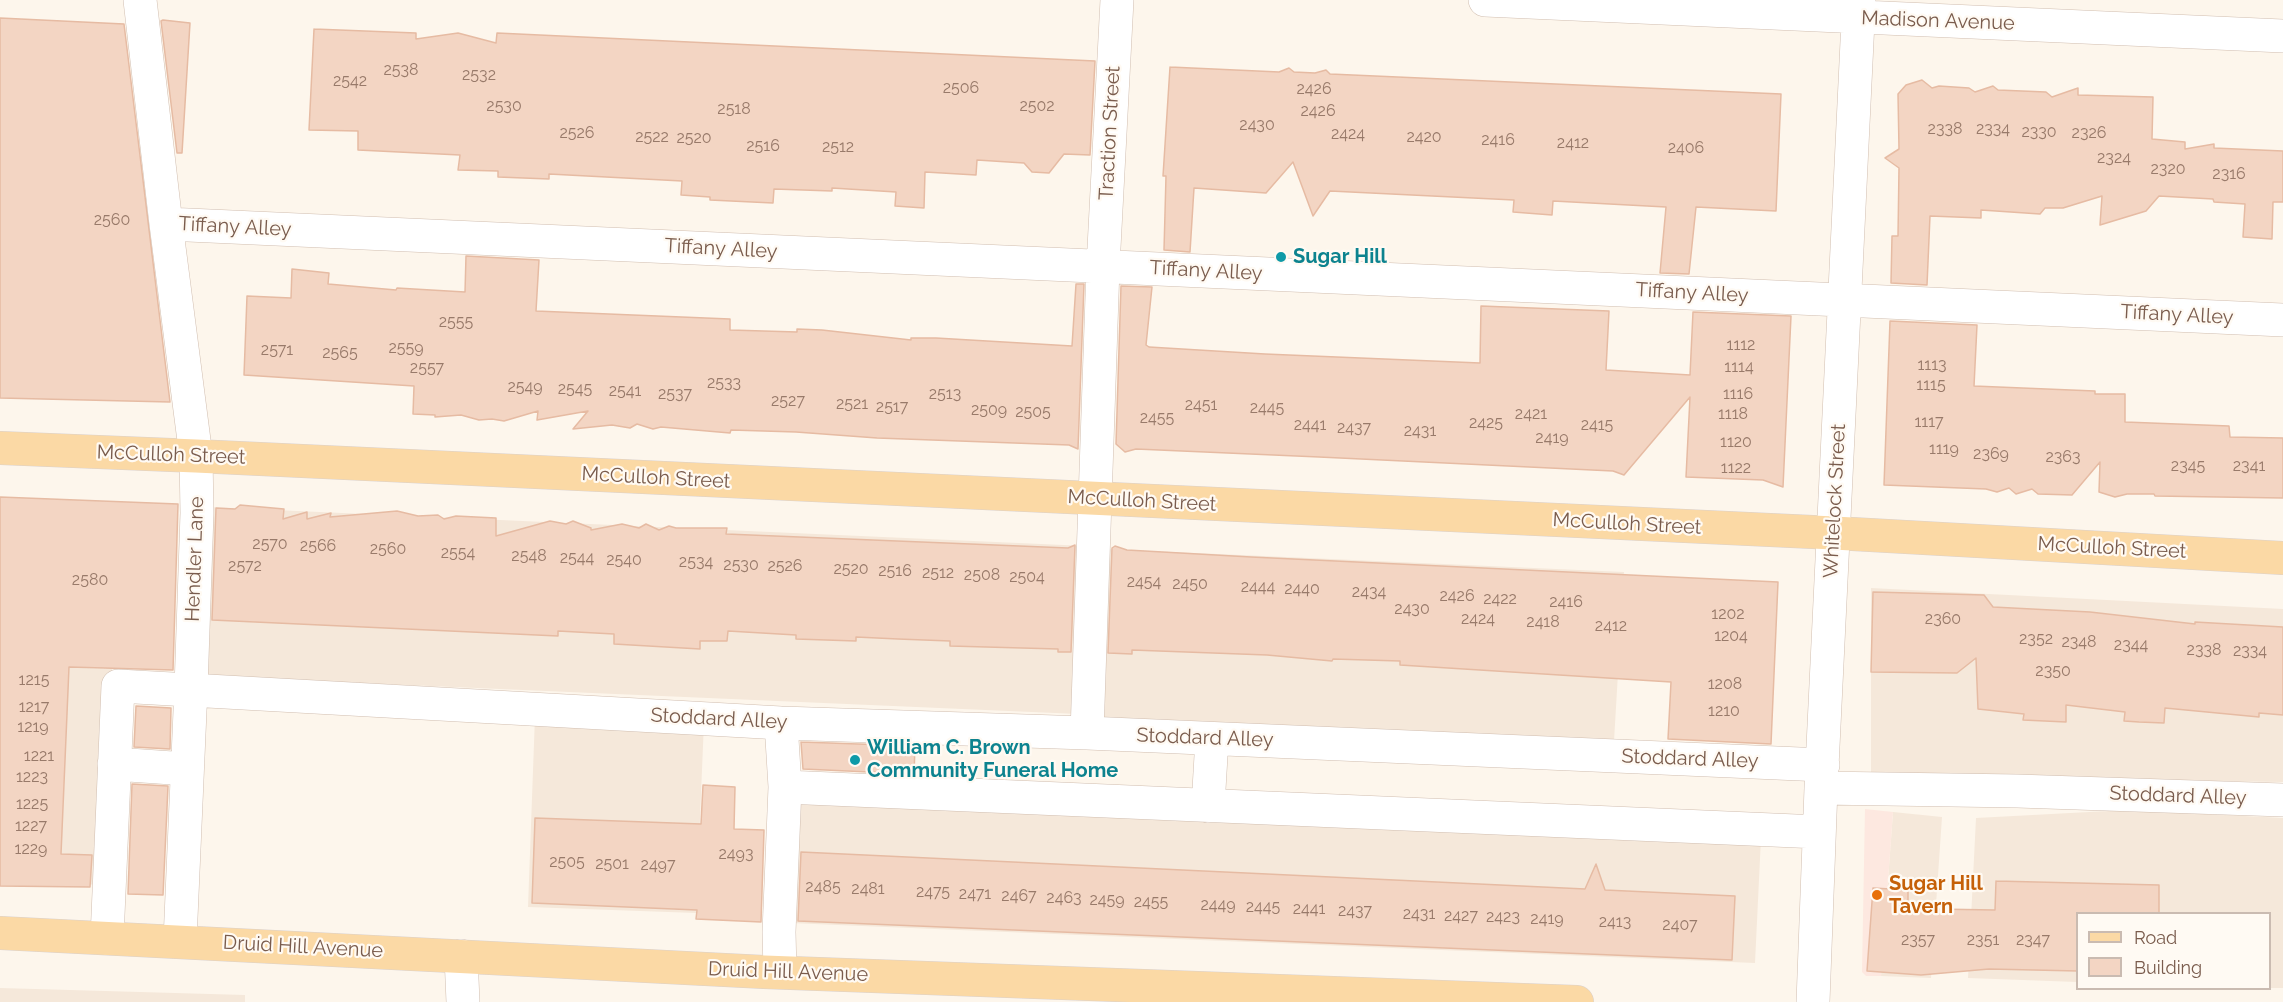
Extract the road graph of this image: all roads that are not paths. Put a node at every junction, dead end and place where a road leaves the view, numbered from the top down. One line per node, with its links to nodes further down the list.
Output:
1 (140, 0): 6 (street, Hendler Lane)
2 (1118, 0): 7 (street, Traction Street)
3 (1485, 0): 4 (street, Madison Avenue)
4 (1858, 9): 5 (street, Madison Avenue); 8 (street, Whitelock Street)
5 (2283, 36)
6 (166, 224): 7 (street, Tiffany Alley); 11 (street, Hendler Lane)
7 (1102, 267): 8 (street, Tiffany Alley); 12 (street, Traction Street)
8 (1844, 300): 9 (street, Tiffany Alley); 13 (street, Whitelock Street)
9 (2283, 320)
10 (0, 448): 11 (main road, McCulloh Street)
11 (196, 456): 12 (main road, McCulloh Street); 15 (street, Hendler Lane)
12 (1096, 499): 13 (main road, McCulloh Street); 17 (street, Traction Street)
13 (1834, 533): 14 (main road, McCulloh Street); 21 (street, Whitelock Street)
14 (2283, 558)
15 (191, 688): 16 (street, Stoddard Alley); 19 (street, Stoddard Alley); 20 (street, Hendler Lane)
16 (781, 723): 17 (street, Stoddard Alley); 22 (street)
17 (1087, 733): 18 (street, Stoddard Alley)
18 (1212, 739): 21 (street, Stoddard Alley); 24 (street)
19 (114, 764): 20 (street); 27 (street)
20 (187, 769): 28 (street, Hendler Lane)
21 (1822, 776): 23 (street, Stoddard Alley); 25 (street, Whitelock Street)
22 (784, 787): 24 (street); 30 (street)
23 (2283, 800)
24 (1208, 806): 25 (street)
25 (1819, 832): 33 (street, Whitelock Street)
26 (0, 933): 27 (main road, Druid Hill Avenue)
27 (107, 938): 28 (main road, Druid Hill Avenue)
28 (180, 941): 29 (main road, Druid Hill Avenue)
29 (461, 956): 30 (main road, Druid Hill Avenue); 31 (street)
30 (780, 972): 32 (main road, Druid Hill Avenue)
31 (463, 1002)
32 (1577, 1002)
33 (1814, 1002)

